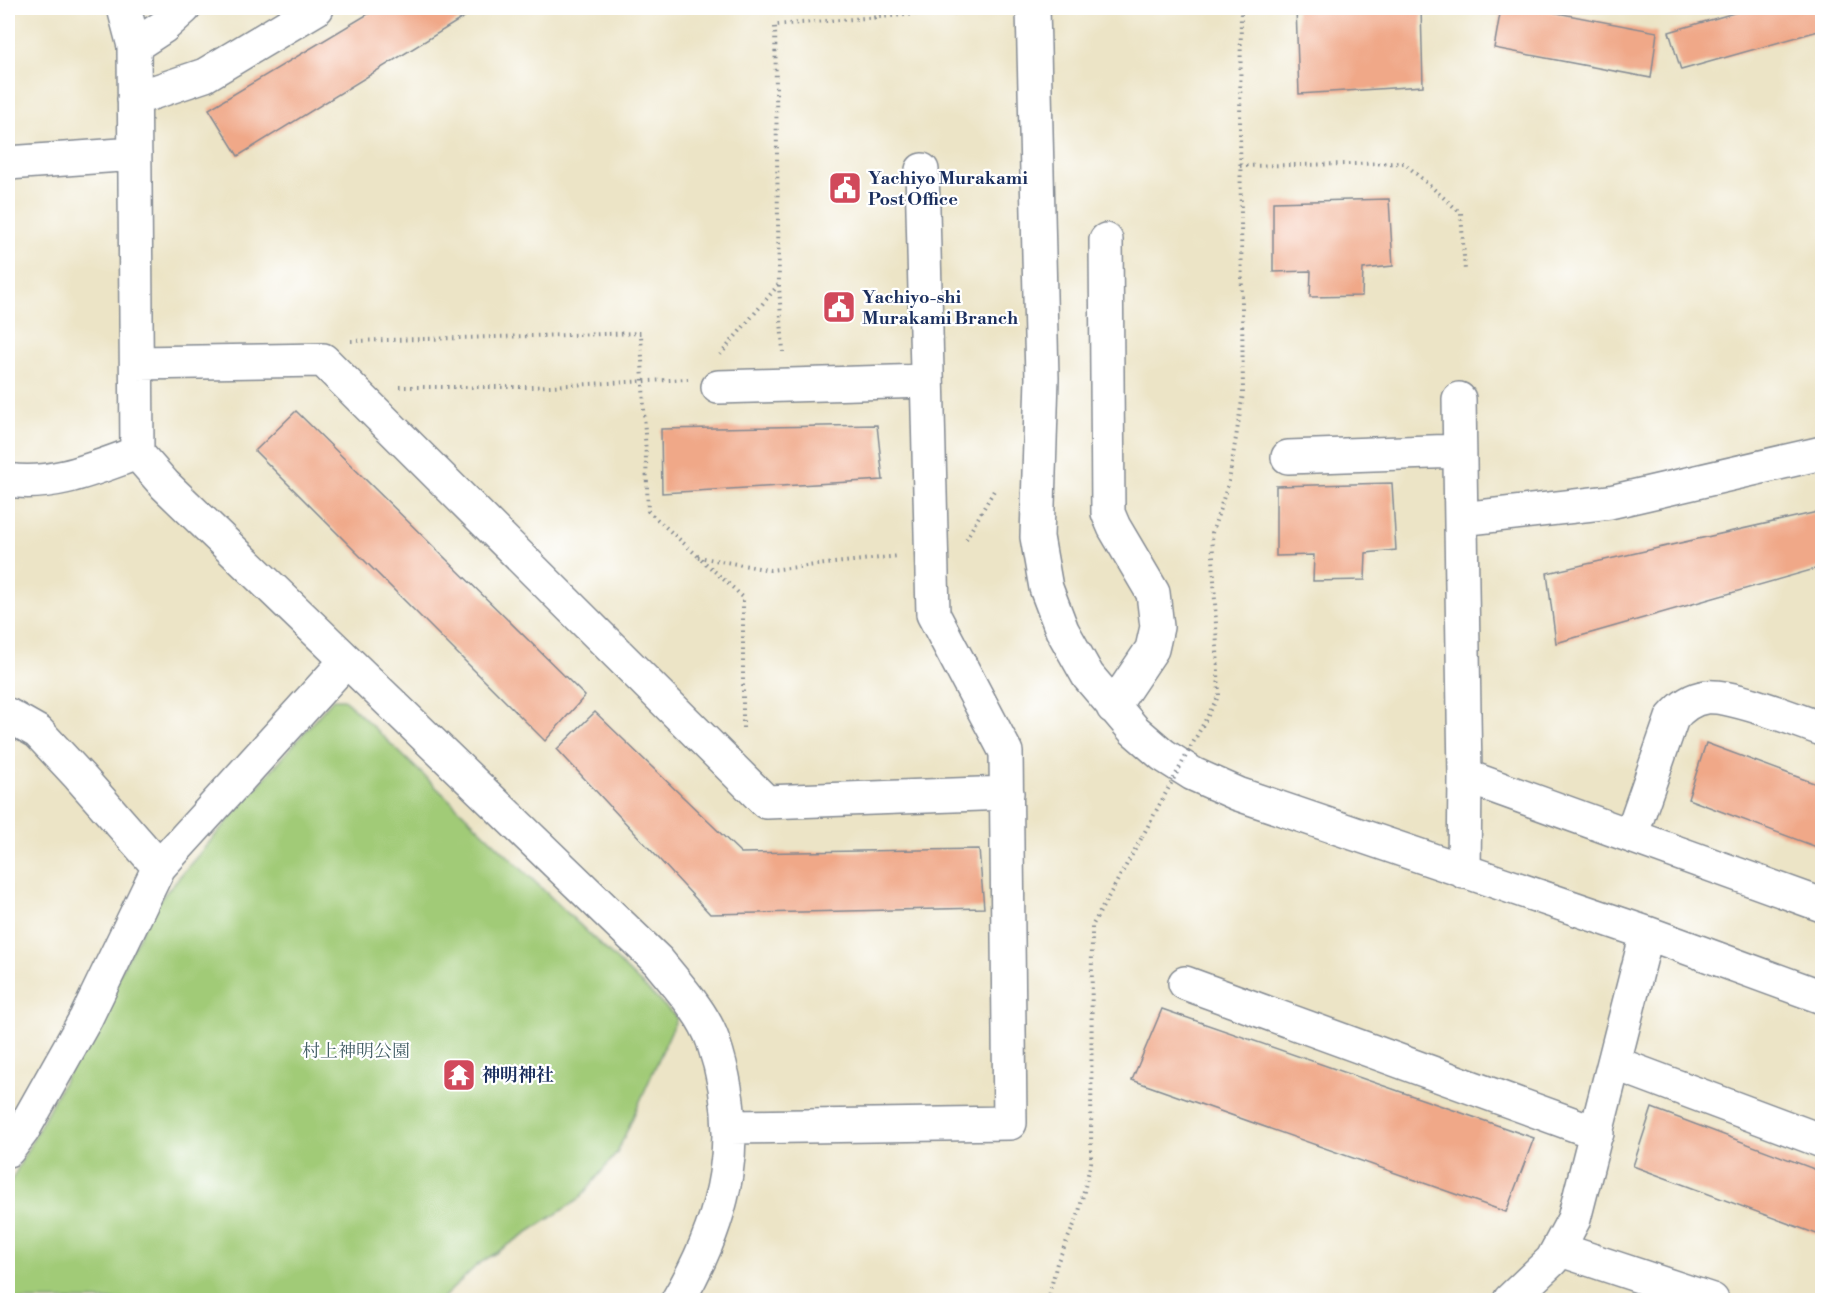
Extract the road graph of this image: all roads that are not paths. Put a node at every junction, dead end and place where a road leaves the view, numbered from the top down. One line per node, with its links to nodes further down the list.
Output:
1 (124, 8): 5 (street)
2 (184, 8): 5 (street)
3 (317, 8): 6 (street)
4 (1033, 8): 22 (street)
5 (134, 46): 6 (street)
6 (134, 99): 7 (street)
7 (135, 154): 8 (street); 11 (street)
8 (8, 163)
9 (922, 170): 13 (street)
10 (1106, 240): 22 (street)
11 (137, 363): 16 (street); 26 (street)
12 (711, 376): 13 (street)
13 (927, 381): 26 (street)
14 (1459, 399): 15 (street)
15 (1460, 451): 18 (street); 20 (street)
16 (137, 453): 19 (street); 21 (street)
17 (1822, 453): 20 (street)
18 (1288, 457)
19 (8, 480)
20 (1461, 519): 25 (street)
21 (346, 661): 28 (street); 35 (street)
22 (1113, 707): 29 (street)
23 (8, 715): 28 (street)
24 (1822, 729): 27 (street)
25 (1465, 776): 27 (street); 29 (street)
26 (1006, 793): 35 (street)
27 (1631, 836): 30 (street)
28 (159, 867): 38 (street)
29 (1464, 872): 31 (street)
30 (1822, 905)
31 (1647, 933): 33 (street); 34 (street)
32 (1185, 983): 36 (street)
33 (1822, 997)
34 (1614, 1063): 36 (street); 37 (street)
35 (730, 1127): 40 (street)
36 (1597, 1133): 39 (street)
37 (1822, 1141)
38 (8, 1150)
39 (1558, 1249): 41 (street); 42 (street)
40 (678, 1300)
41 (1510, 1300)
42 (1712, 1300)

